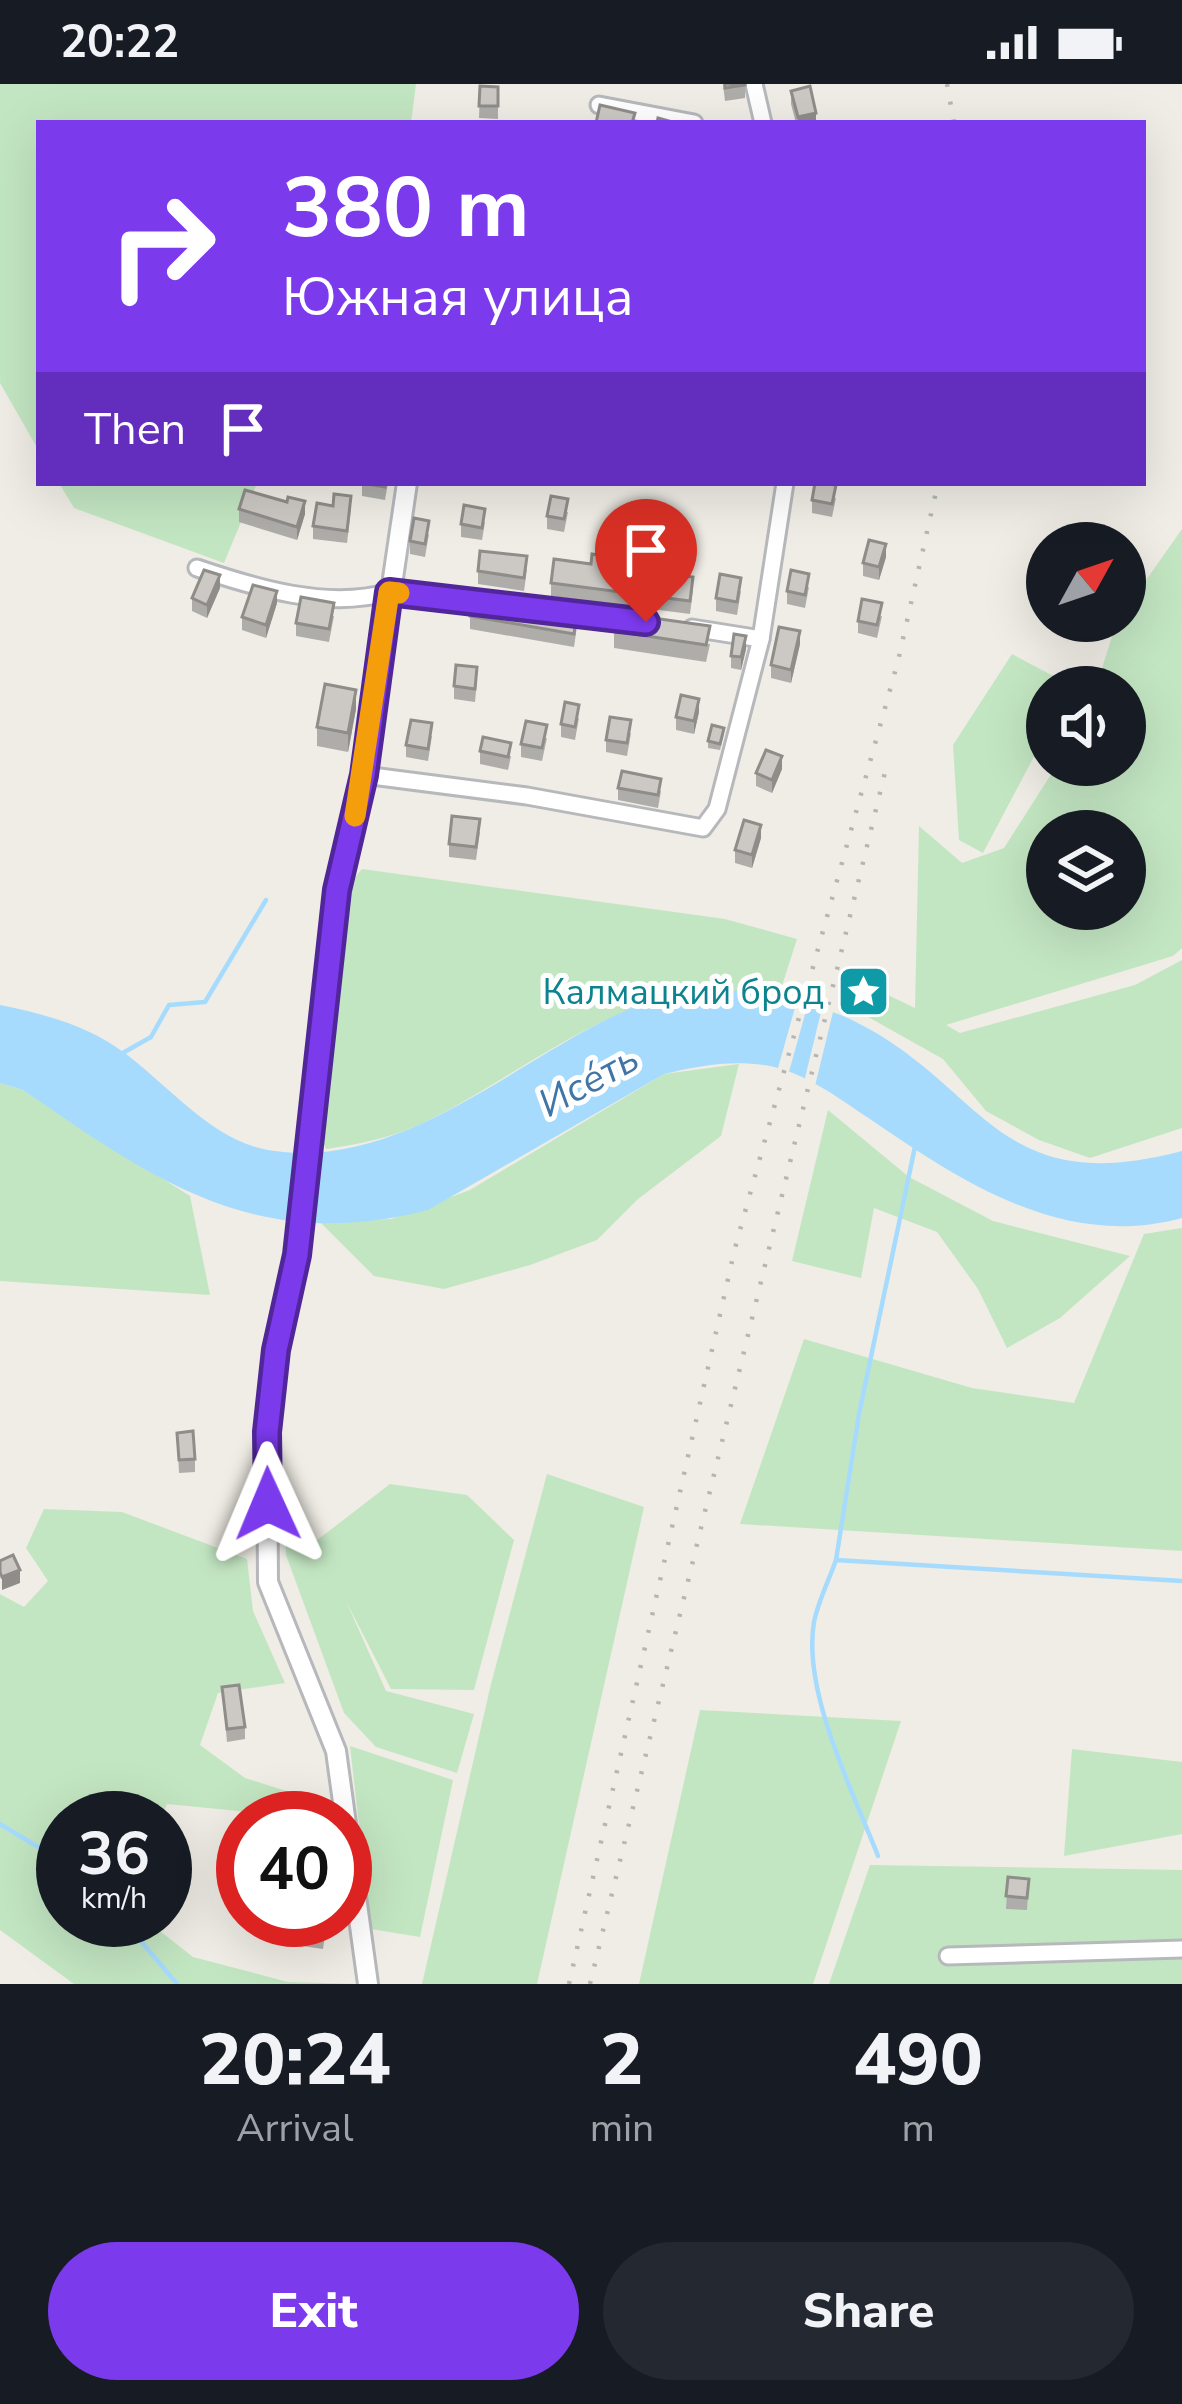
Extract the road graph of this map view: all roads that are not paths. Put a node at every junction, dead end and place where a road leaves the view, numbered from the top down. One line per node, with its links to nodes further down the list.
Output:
1 (754, 84): 4 (street)
2 (599, 105): 3 (street)
3 (678, 120)
4 (762, 120)
5 (407, 486): 8 (street)
6 (785, 486): 11 (street)
7 (197, 568): 8 (street)
8 (389, 592): 9 (street); 12 (street)
9 (646, 622)
10 (669, 625): 11 (street)
11 (760, 639): 12 (street)
12 (364, 775): 15 (street)
13 (1182, 1949): 14 (street)
14 (948, 1956)
15 (368, 1984)

